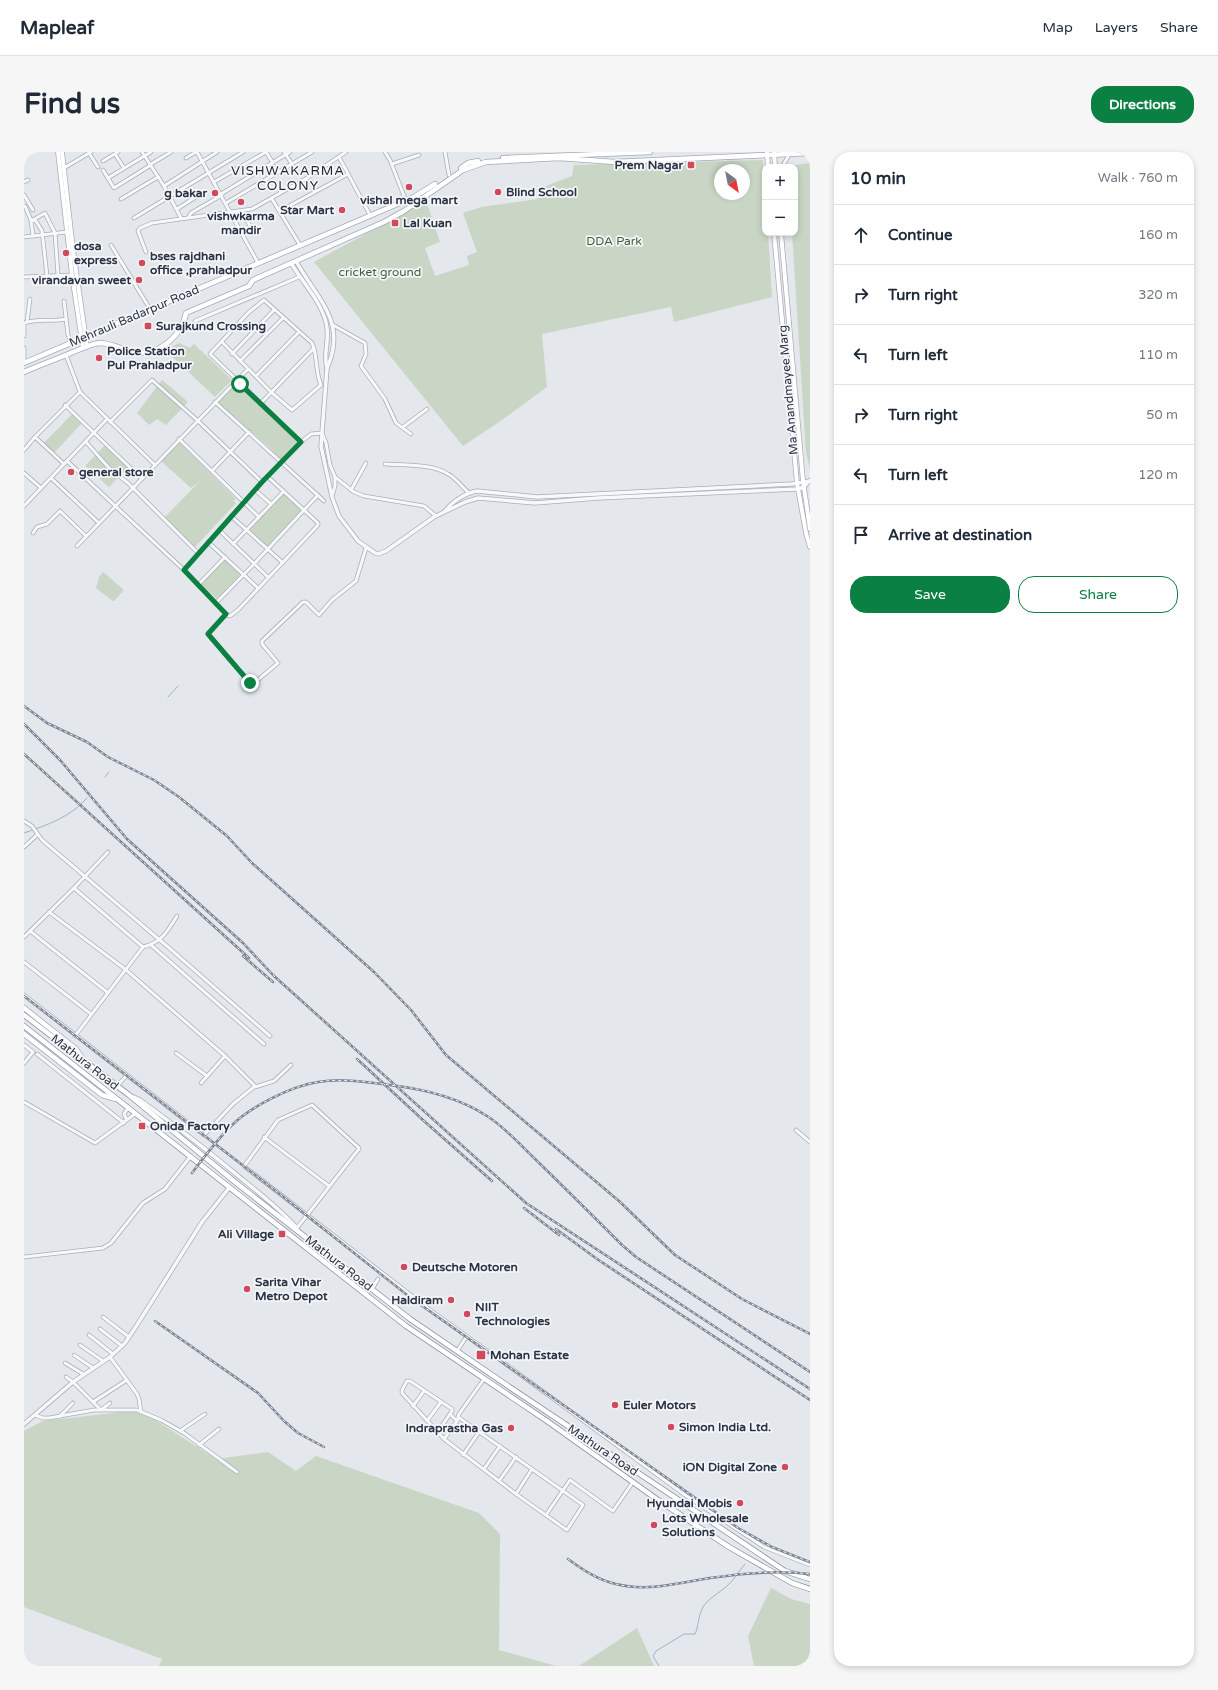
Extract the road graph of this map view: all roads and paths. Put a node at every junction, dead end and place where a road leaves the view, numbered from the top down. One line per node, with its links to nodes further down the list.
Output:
1 (58, 152): 73 (main road)
2 (62, 152): 39 (main road)
3 (90, 152): 38 (street); 39 (street)
4 (142, 152): 24 (street)
5 (151, 152): 24 (street)
6 (171, 152): 32 (street)
7 (197, 152): 27 (street); 30 (street)
8 (217, 152): 30 (street)
9 (243, 152): 42 (street)
10 (290, 152): 17 (street)
11 (312, 152): 33 (street)
12 (346, 152): 26 (street)
13 (385, 152): 34 (street)
14 (445, 152): 44 (street)
15 (650, 152): 18 (main road, Mehrauli Badarpur Road)
16 (117, 153): 29 (street); 40 (street)
17 (285, 153): 31 (street); 33 (street)
18 (598, 153): 25 (main road, Mehrauli Badarpur Road); 28 (street)
19 (810, 153): 23 (main road, Mehrauli Badarpur Road)
20 (767, 154): 21 (main road, Mehrauli Badarpur Road); 28 (main road, Mehrauli Badarpur Road); 35 (main road)
21 (774, 154): 23 (main road, Mehrauli Badarpur Road); 36 (main road)
22 (419, 155): 34 (street)
23 (789, 155): 37 (street)
24 (145, 156): 32 (street); 40 (street)
25 (530, 156): 28 (main road, Mehrauli Badarpur Road); 44 (main road, Mehrauli Badarpur Road); 57 (main road, Mehrauli Badarpur Road)
26 (338, 157): 43 (street); 56 (street)
27 (186, 158)
28 (596, 160)
29 (103, 161)
30 (202, 161): 42 (street); 50 (street)
31 (273, 163): 49 (street); 52 (street)
32 (151, 164): 45 (street); 46 (street)
33 (292, 164): 59 (street)
34 (392, 164): 58 (street)
35 (768, 164)
36 (775, 164)
37 (784, 164)
38 (98, 167)
39 (64, 168): 104 (main road)
40 (124, 168): 46 (street)
41 (103, 170): 46 (street)
42 (209, 173): 49 (street); 54 (street)
43 (348, 174): 65 (street); 67 (street)
44 (449, 175): 57 (main road, Mehrauli Badarpur Road)
45 (158, 177): 50 (street); 55 (street)
46 (108, 178)
47 (28, 180): 48 (street)
48 (24, 182)
49 (214, 182): 52 (street)
50 (164, 186): 54 (street)
51 (202, 194): 62 (street)
52 (221, 194): 59 (street); 70 (street)
53 (24, 195): 60 (street)
54 (170, 197): 62 (street); 68 (street)
55 (121, 199)
56 (272, 199): 64 (street); 65 (street)
57 (416, 199): 58 (main road, Mehrauli Badarpur Road); 83 (main road, Mehrauli Badarpur Road)
58 (406, 201): 67 (main road, Mehrauli Badarpur Road)
59 (226, 203): 66 (street)
60 (29, 204): 61 (street); 63 (street)
61 (24, 206): 71 (street)
62 (176, 209): 69 (street)
63 (33, 210)
64 (242, 211): 66 (street); 72 (street)
65 (280, 211): 81 (street)
66 (231, 212): 70 (street); 84 (street)
67 (370, 215): 81 (main road, Mehrauli Badarpur Road)
68 (134, 218)
69 (181, 218): 70 (street); 82 (street)
70 (188, 218)
71 (32, 220): 74 (street); 75 (street); 76 (street)
72 (251, 228)
73 (68, 232): 74 (street); 87 (main road)
74 (55, 233): 75 (street); 86 (street)
75 (42, 235): 76 (street); 88 (street)
76 (33, 236): 79 (street)
77 (774, 236): 153 (main road, Ma Anandmayee Marg)
78 (781, 236): 150 (main road, Ma Anandmayee Marg)
79 (24, 237)
80 (111, 245): 95 (street)
81 (300, 245): 84 (main road, Mehrauli Badarpur Road)
82 (146, 252)
83 (296, 261): 85 (main road, Mehrauli Badarpur Road); 101 (street)
84 (258, 263): 95 (main road, Mehrauli Badarpur Road)
85 (291, 263): 90 (street); 107 (main road, Mehrauli Badarpur Road)
86 (58, 275): 87 (street); 88 (street)
87 (72, 275): 104 (main road)
88 (47, 276): 89 (street)
89 (24, 277)
90 (299, 277): 91 (street); 114 (street)
91 (262, 292): 93 (street); 99 (street)
92 (30, 299): 100 (street)
93 (264, 300): 96 (street); 105 (street)
94 (64, 301): 98 (street)
95 (150, 309): 104 (main road, Mehrauli Badarpur Road)
96 (274, 310): 97 (street); 110 (street)
97 (283, 318): 102 (street); 112 (street)
98 (66, 319): 100 (street); 106 (street)
99 (195, 321)
100 (25, 323): 103 (street)
101 (333, 325): 114 (street); 128 (street)
102 (299, 332): 108 (street); 117 (street)
103 (24, 336)
104 (84, 338): 106 (main road, Mehrauli Badarpur Road); 107 (main road)
105 (222, 342): 110 (street); 118 (street)
106 (71, 343): 113 (main road, Mehrauli Badarpur Road)
107 (85, 347): 111 (main road, Mehrauli Badarpur Road)
108 (314, 348): 120 (street); 120 (street)
109 (24, 350): 113 (street)
110 (232, 354): 112 (street)
111 (66, 355): 116 (main road, Mehrauli Badarpur Road); 119 (street)
112 (240, 362): 115 (street)
113 (24, 363)
114 (327, 368): 131 (street)
115 (248, 369): 117 (street); 118 (street)
116 (24, 372)
117 (256, 376): 120 (street)
118 (235, 380): 121 (street); 122 (street)
119 (80, 392): 123 (street); 125 (street)
120 (271, 392): 122 (street)
121 (215, 402): 126 (street); 129 (street)
122 (260, 404): 136 (street)
123 (65, 405): 130 (street); 133 (street)
124 (428, 409): 128 (street)
125 (107, 419): 127 (street); 130 (street)
126 (197, 420): 127 (street); 134 (street); 138 (street)
127 (110, 422): 141 (street)
128 (403, 427): 132 (street)
129 (249, 432): 138 (street); 142 (street)
130 (94, 433): 135 (street); 149 (street)
131 (322, 433): 136 (street); 146 (street); 163 (street)
132 (411, 434)
133 (35, 437): 137 (street); 139 (street)
134 (179, 439): 141 (street); 144 (street)
135 (86, 442): 139 (street); 156 (street)
136 (301, 442): 142 (street)
137 (24, 450)
138 (230, 451): 144 (street); 152 (street)
139 (66, 463): 148 (street); 168 (street)
140 (366, 463): 159 (street)
141 (155, 464): 149 (street)
142 (282, 464): 147 (street); 162 (street)
143 (385, 464): 161 (street)
144 (212, 471): 165 (street)
145 (24, 473): 155 (street)
146 (335, 476): 159 (street); 163 (street)
147 (268, 477): 152 (street); 160 (street)
148 (51, 478): 155 (street); 174 (street)
149 (142, 479): 156 (street)
150 (803, 481): 151 (street); 153 (street); 154 (main road, Ma Anandmayee Marg)
151 (810, 481): 154 (street)
152 (262, 482): 158 (street)
153 (797, 483): 157 (main road, Ma Anandmayee Marg); 161 (street)
154 (804, 487): 157 (street); 175 (main road, Ma Anandmayee Marg)
155 (41, 488): 167 (street)
156 (133, 489): 168 (street); 186 (street)
157 (798, 489): 170 (street); 183 (main road, Ma Anandmayee Marg)
158 (256, 490): 165 (street); 166 (street)
159 (351, 490): 172 (street)
160 (283, 492): 166 (street); 169 (street)
161 (469, 493): 170 (street)
162 (318, 495): 164 (street); 169 (street)
163 (332, 496): 184 (street)
164 (324, 501)
165 (243, 503): 171 (street); 173 (street)
166 (271, 504): 173 (street)
167 (24, 506)
168 (116, 506): 174 (street); 190 (street)
169 (304, 510): 185 (street); 188 (street)
170 (446, 511): 172 (street)
171 (232, 516): 176 (street); 177 (street)
172 (436, 516): 184 (street)
173 (259, 517): 177 (street)
174 (99, 523): 179 (street)
175 (810, 529)
176 (218, 530): 180 (street); 181 (street)
177 (247, 530): 181 (street); 185 (street)
178 (33, 533): 179 (street)
179 (86, 536): 182 (street)
180 (208, 542): 186 (street); 187 (street)
181 (233, 544): 189 (street)
182 (77, 546)
183 (810, 547)
184 (366, 548): 196 (street)
185 (268, 549): 188 (street); 189 (street)
186 (198, 553): 190 (street)
187 (226, 557): 191 (street); 193 (street)
188 (282, 562): 192 (street)
189 (254, 564): 191 (street); 192 (street)
190 (184, 570): 193 (street)
191 (244, 575): 194 (street); 195 (street)
192 (268, 577): 194 (street)
193 (198, 585): 195 (street)
194 (258, 588): 196 (street)
195 (216, 603): 196 (street)
196 (226, 615)
197 (24, 821): 198 (street)
198 (37, 834): 199 (street); 201 (street)
199 (24, 848)
200 (108, 852): 201 (street)
201 (85, 877): 202 (street); 207 (street)
202 (74, 888): 203 (street); 209 (street)
203 (49, 912): 205 (street); 211 (street)
204 (177, 916): 207 (street)
205 (30, 931): 206 (street); 212 (street)
206 (24, 937)
207 (160, 940): 208 (street); 220 (street)
208 (151, 945): 209 (street); 221 (street)
209 (143, 947): 211 (street)
210 (24, 962): 215 (street)
211 (125, 969): 212 (street); 225 (street)
212 (107, 992): 215 (street)
213 (24, 995): 219 (street)
214 (24, 1008): 226 (main road, Mathura Road)
215 (91, 1014): 219 (street)
216 (24, 1015): 226 (main road, Mathura Road)
217 (24, 1026): 234 (main road, Mathura Road)
218 (24, 1034): 234 (main road, Mathura Road)
219 (75, 1036): 229 (street)
220 (270, 1036)
221 (264, 1044)
222 (24, 1045): 227 (street)
223 (176, 1053): 230 (street)
224 (37, 1054): 238 (street)
225 (225, 1056): 230 (street); 233 (street)
226 (83, 1060): 232 (main road, Mathura Road)
227 (24, 1063)
228 (291, 1064): 233 (street)
229 (126, 1076): 232 (street); 233 (street)
230 (207, 1076): 231 (street)
231 (201, 1083)
232 (117, 1086): 246 (main road, Mathura Road)
233 (255, 1087)
234 (117, 1100): 236 (main road, Mathura Road)
235 (24, 1102): 238 (street)
236 (128, 1108): 237 (main road, Mathura Road); 238 (street)
237 (135, 1114): 238 (street); 242 (main road, Mathura Road)
238 (126, 1121)
239 (796, 1130): 241 (street)
240 (264, 1137): 243 (street); 243 (street); 245 (street)
241 (810, 1142)
242 (190, 1157): 244 (main road, Mathura Road); 247 (street)
243 (329, 1186): 245 (street)
244 (229, 1188): 254 (street); 265 (main road, Mathura Road)
245 (307, 1216): 246 (street); 253 (street)
246 (296, 1229): 249 (main road, Mathura Road)
247 (24, 1257)
248 (378, 1279): 249 (street)
249 (372, 1289): 257 (main road, Mathura Road)
250 (103, 1317): 254 (street)
251 (100, 1329): 256 (street)
252 (89, 1335): 259 (street)
253 (467, 1336): 257 (street); 300 (street)
254 (129, 1337): 256 (street)
255 (80, 1345): 260 (street)
256 (122, 1346): 259 (street)
257 (457, 1351): 301 (main road, Mathura Road)
258 (74, 1355): 262 (street)
259 (111, 1355): 260 (street); 266 (street)
260 (103, 1361): 262 (street)
261 (65, 1363): 263 (street)
262 (93, 1368): 263 (street)
263 (83, 1374): 267 (street)
264 (66, 1377): 267 (street)
265 (484, 1379): 280 (street); 296 (main road, Mathura Road)
266 (127, 1380): 269 (street); 275 (street)
267 (73, 1382): 269 (street); 278 (street)
268 (424, 1391): 270 (street); 273 (street); 273 (street)
269 (93, 1402): 274 (street)
270 (441, 1402): 277 (street); 281 (street)
271 (74, 1403): 279 (street)
272 (110, 1404): 274 (street)
273 (414, 1406): 281 (street)
274 (101, 1410): 275 (street); 279 (street)
275 (141, 1412): 284 (street)
276 (206, 1414): 284 (street)
277 (450, 1414): 280 (street); 285 (street)
278 (35, 1415): 279 (street); 282 (street)
279 (60, 1417)
280 (458, 1419): 286 (street); 287 (street)
281 (427, 1421): 285 (street)
282 (24, 1424)
283 (219, 1429): 288 (street)
284 (180, 1431): 288 (street)
285 (437, 1432): 287 (street)
286 (479, 1432): 289 (street); 290 (street)
287 (444, 1439): 290 (street)
288 (199, 1444): 294 (street)
289 (500, 1446): 291 (street); 292 (street)
290 (463, 1455): 292 (street)
291 (516, 1457): 293 (street); 295 (street)
292 (484, 1469): 295 (street)
293 (532, 1469): 297 (street); 298 (street)
294 (237, 1472)
295 (499, 1481): 298 (street)
296 (633, 1482): 297 (street); 302 (main road, Mathura Road)
297 (563, 1490): 299 (street); 299 (street)
298 (516, 1494): 299 (street)
299 (546, 1515)
300 (810, 1565)
301 (810, 1579)
302 (810, 1589)

